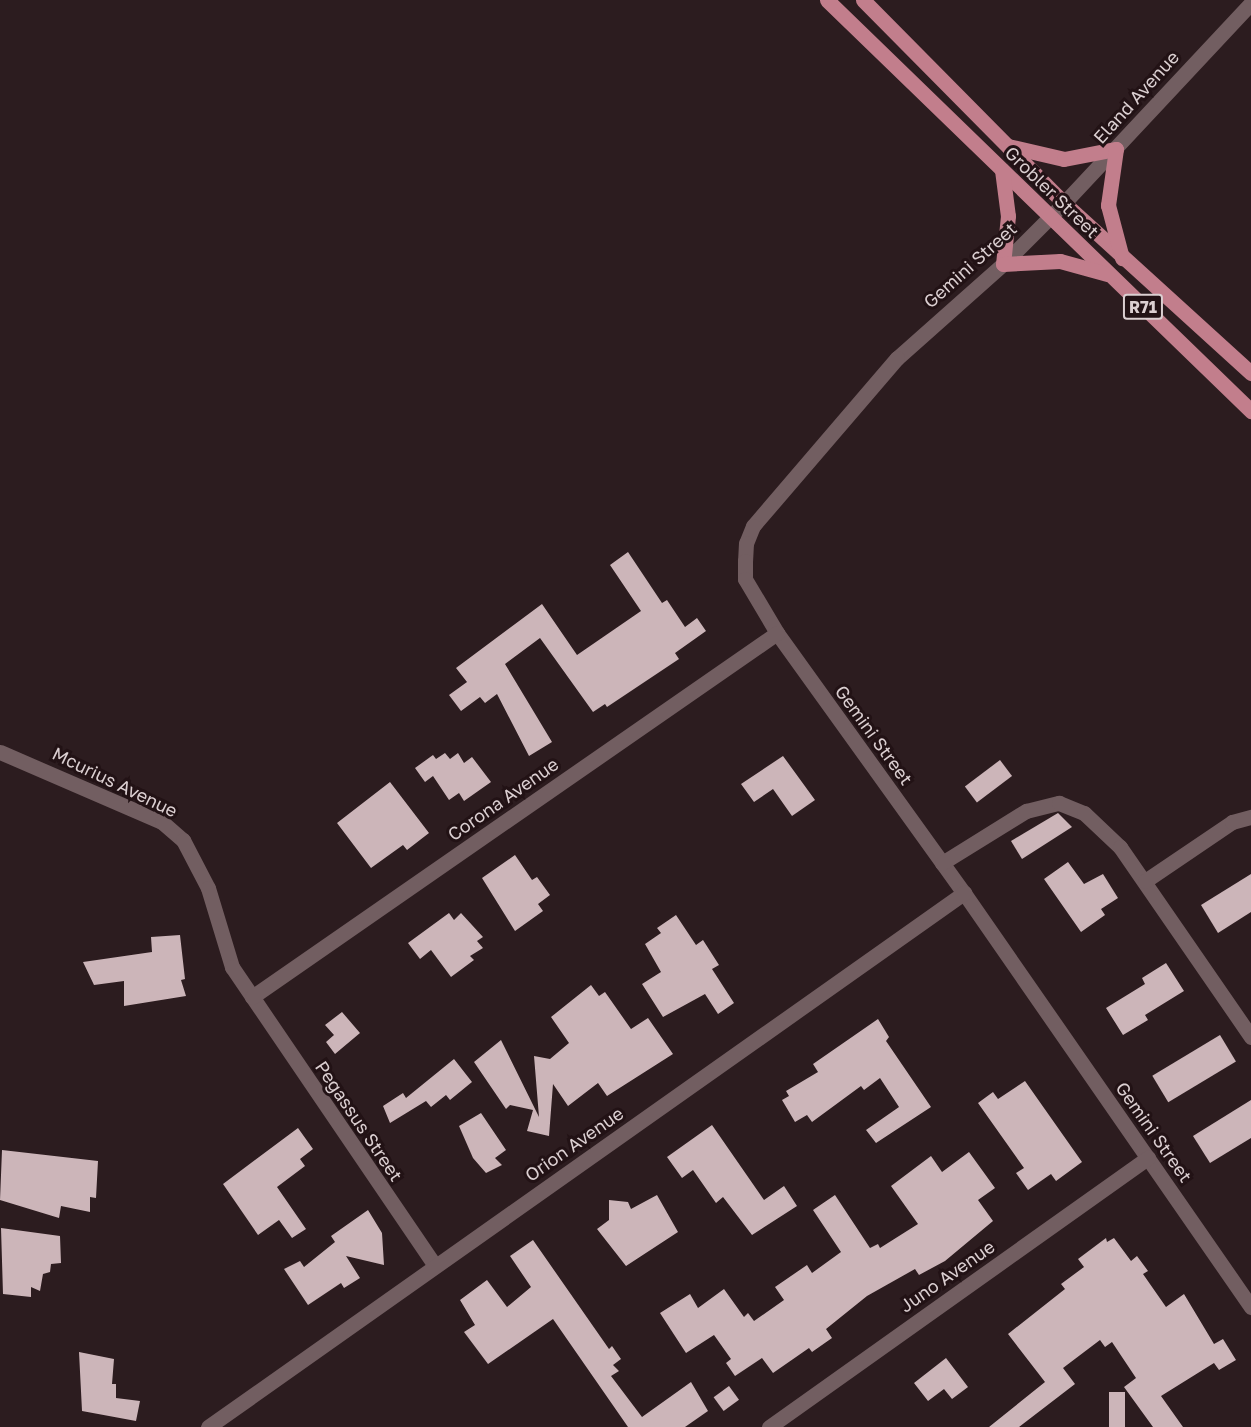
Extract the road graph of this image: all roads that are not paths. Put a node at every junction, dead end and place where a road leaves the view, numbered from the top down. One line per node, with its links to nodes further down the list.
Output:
1 (827, 0): 6 (main road, Grobler Street / R71)
2 (863, 0): 4 (main road, Grobler Street / R71)
3 (1251, 3): 5 (street, Eland Avenue)
4 (1008, 146): 5 (main road); 7 (main road, Grobler Street / R71)
5 (1116, 149): 7 (street, Eland Avenue); 9 (main road)
6 (1002, 170): 8 (main road, Grobler Street / R71); 10 (main road)
7 (1064, 203): 8 (street, Eland Avenue); 9 (main road, Grobler Street / R71)
8 (1049, 218): 10 (street, Gemini Street); 11 (main road, Grobler Street / R71)
9 (1122, 258): 12 (main road, Grobler Street / R71)
10 (1003, 264): 11 (main road); 14 (street, Gemini Street)
11 (1110, 275): 13 (main road, Grobler Street / R71)
12 (1251, 373)
13 (1251, 411)
14 (777, 633): 17 (street, Gemini Street); 20 (street, Corona Avenue)
15 (0, 752): 20 (street, Mcurius Avenue)
16 (1251, 817): 18 (street)
17 (942, 863): 18 (street); 19 (street, Gemini Street)
18 (1145, 881): 21 (street)
19 (964, 893): 22 (street, Gemini Street); 23 (street, Orion Avenue)
20 (252, 997): 23 (street, Pegassus Street)
21 (1251, 1037)
22 (1148, 1158): 24 (street, Gemini Street); 26 (street, Juno Avenue)
23 (435, 1266): 25 (street, Orion Avenue)
24 (1251, 1307)
25 (208, 1427)
26 (769, 1427)

